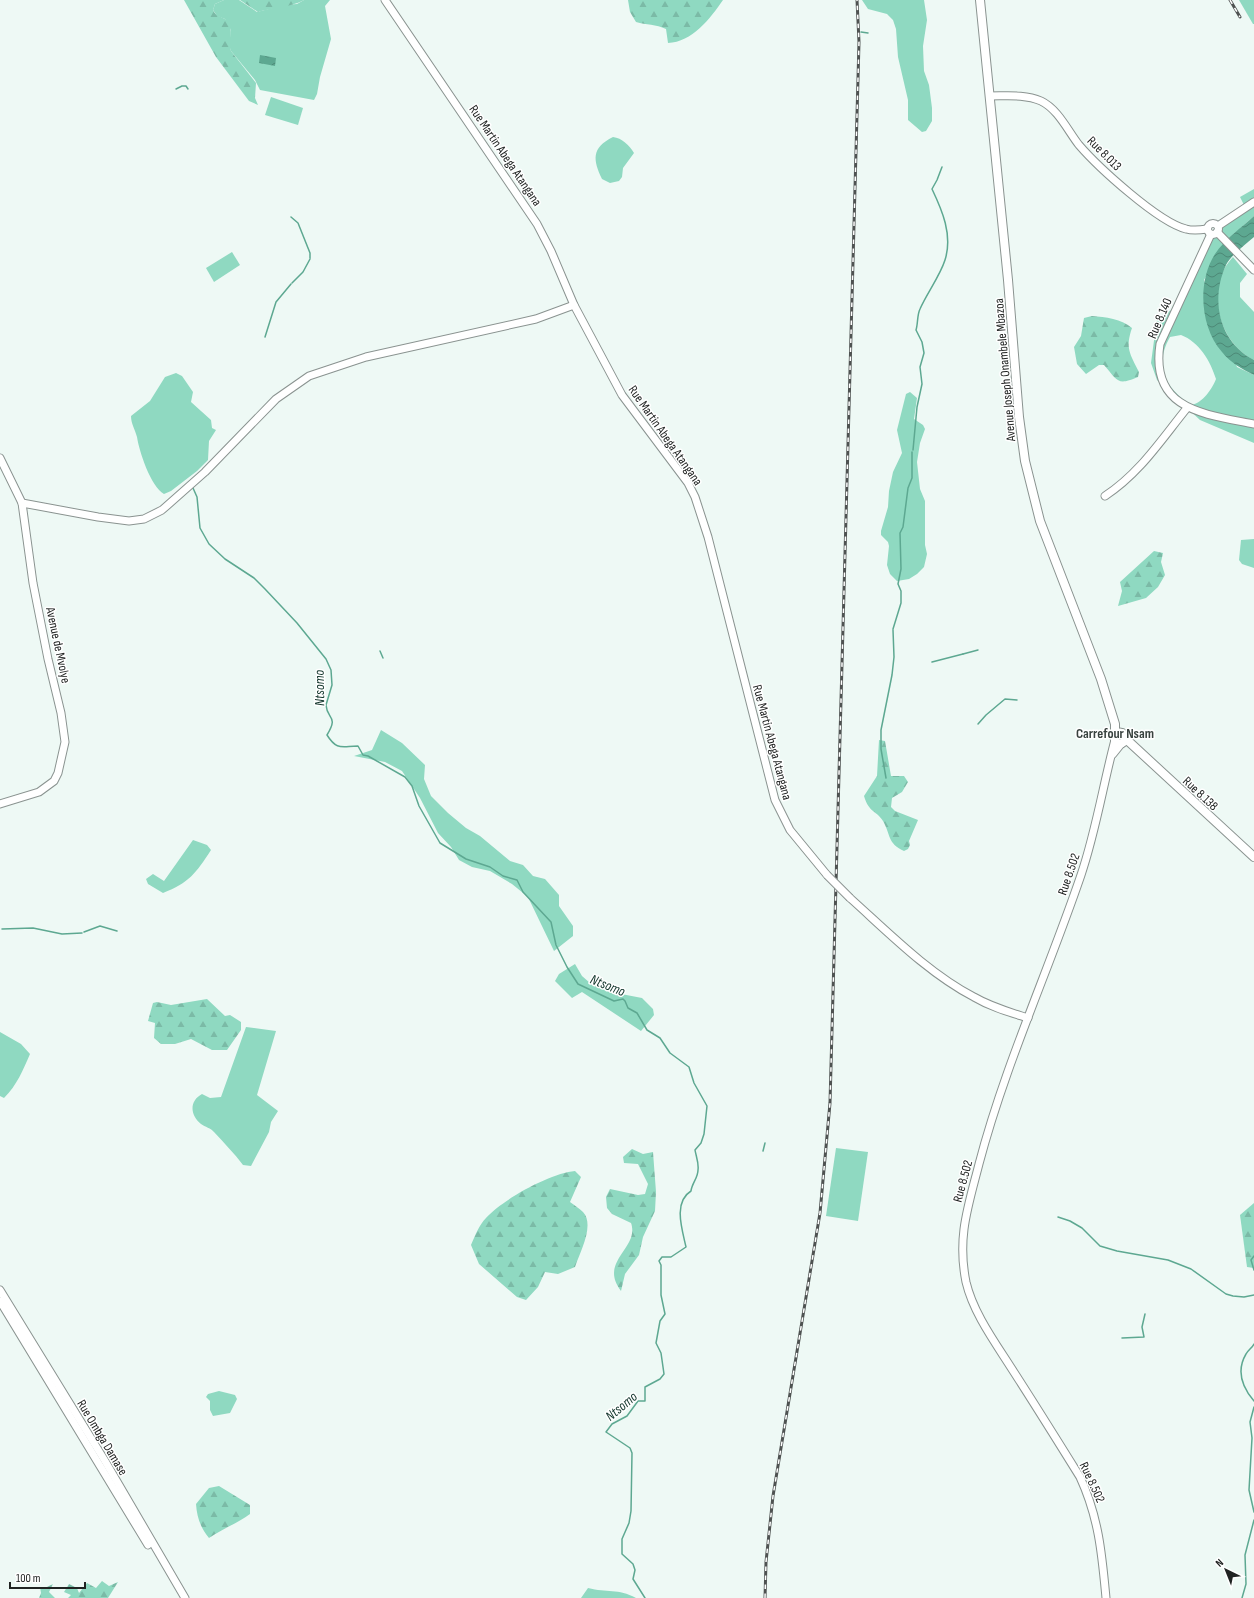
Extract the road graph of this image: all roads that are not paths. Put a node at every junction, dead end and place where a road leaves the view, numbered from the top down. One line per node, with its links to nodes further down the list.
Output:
1 (384, 0): 7 (main road, Rue Martin Abega Atangana)
2 (980, 0): 3 (main road, Avenue Joseph Onambele Mbazoa)
3 (990, 96): 5 (main road, Rue 8.013); 13 (main road, Avenue Joseph Onambele Mbazoa)
4 (1254, 202): 5 (main road)
5 (1213, 230): 6 (main road); 8 (main road, Rue 8.140)
6 (1254, 270)
7 (574, 306): 12 (main road); 16 (main road, Rue Martin Abega Atangana, bridge)
8 (1187, 408): 9 (main road, Rue 8.140); 11 (main road)
9 (1254, 424)
10 (0, 458): 12 (main road, Avenue de Mvolye)
11 (1105, 496)
12 (22, 503): 14 (main road, Avenue de Mvolye)
13 (1121, 739): 15 (main road, Rue 8.138); 16 (main road, Rue 8.502)
14 (0, 804)
15 (1254, 857)
16 (1028, 1018): 21 (main road, Rue 8.502)
17 (0, 1290): 20 (main road, Rue Ombga Damase)
18 (0, 1301): 19 (main road, Rue Ombga Damase)
19 (180, 1598)
20 (185, 1598)
21 (1106, 1598)

